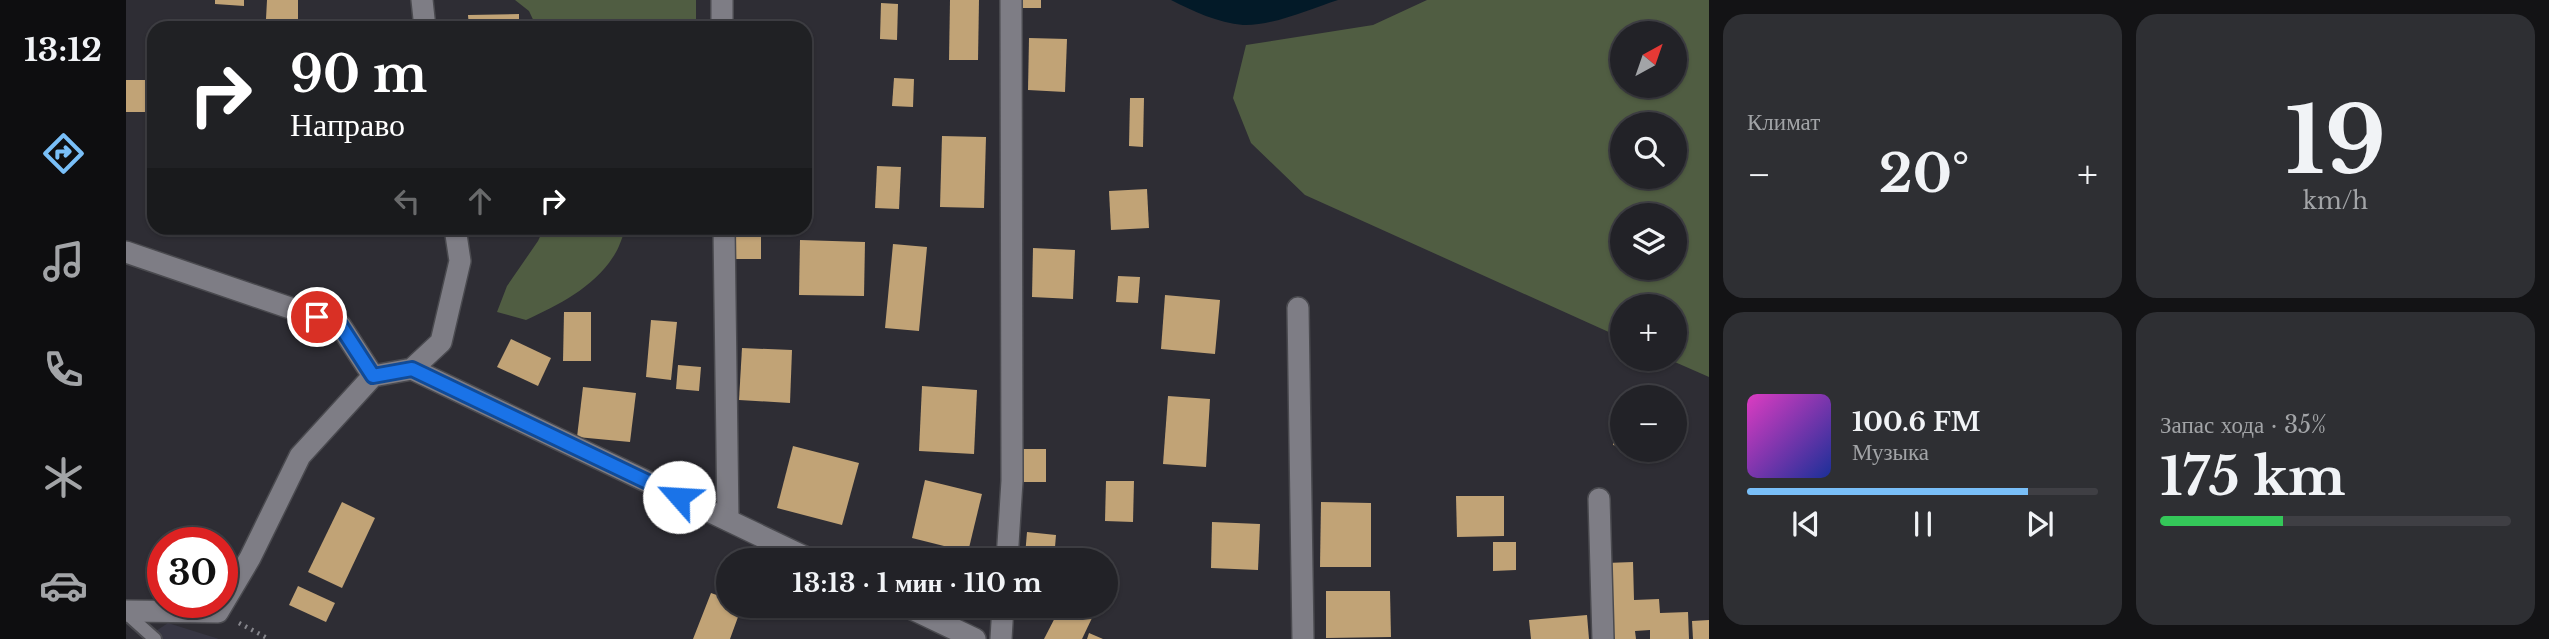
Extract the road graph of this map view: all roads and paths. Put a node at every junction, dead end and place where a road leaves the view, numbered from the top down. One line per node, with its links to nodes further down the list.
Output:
1 (422, 0): 4 (street)
2 (722, 0): 5 (street)
3 (1011, 0): 15 (street)
4 (424, 21)
5 (722, 21)
6 (456, 235): 10 (street)
7 (724, 235): 13 (street)
8 (126, 252): 11 (street)
9 (1298, 308): 26 (street)
10 (412, 369): 11 (street); 13 (street)
11 (373, 376): 16 (street)
12 (1600, 499): 27 (street)
13 (728, 520): 14 (street)
14 (786, 548)
15 (1008, 548)
16 (238, 578)
17 (126, 612): 18 (street); 22 (lane)
18 (147, 612)
19 (229, 618): 23 (path)
20 (930, 618): 24 (street)
21 (1002, 618): 25 (street)
22 (155, 639)
23 (269, 639)
24 (975, 639)
25 (1001, 639)
26 (1303, 639)
27 (1603, 639)

